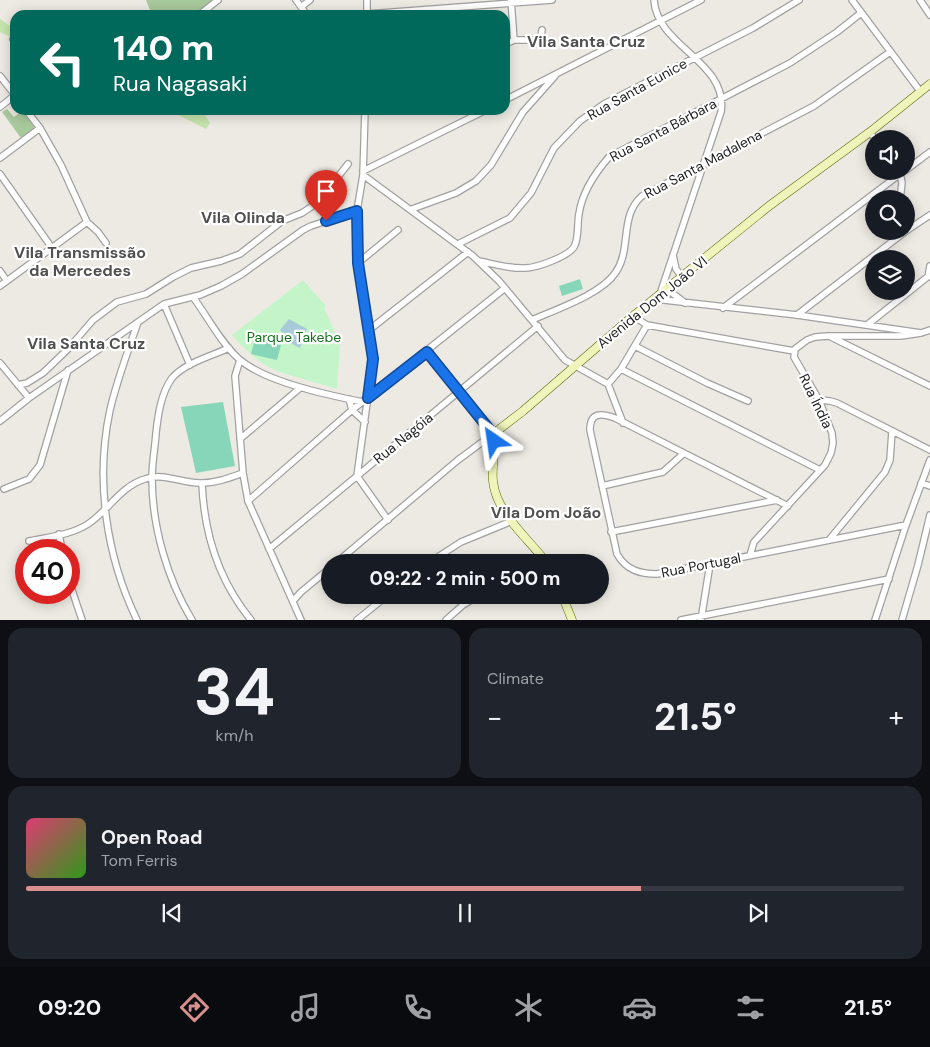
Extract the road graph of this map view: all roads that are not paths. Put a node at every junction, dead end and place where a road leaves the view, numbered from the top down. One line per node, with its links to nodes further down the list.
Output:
1 (218, 0): 12 (street)
2 (296, 0): 11 (street)
3 (310, 0): 11 (street)
4 (552, 0): 9 (street)
5 (701, 0): 17 (street)
6 (799, 0): 22 (street, Rua Santa Eunice)
7 (852, 0): 15 (street)
8 (920, 0): 16 (street)
9 (511, 2): 14 (street); 19 (street)
10 (654, 2): 17 (street)
11 (301, 7): 13 (street)
12 (205, 10)
13 (303, 10)
14 (443, 10)
15 (861, 13): 21 (street); 29 (street, Rua Santa Bárbara)
16 (930, 15)
17 (660, 20): 22 (street); 23 (street)
18 (542, 30): 19 (street)
19 (514, 40): 20 (street)
20 (510, 42)
21 (890, 52): 27 (street); 41 (street, Rua Santa Madalena)
22 (695, 58): 29 (street); 54 (street, Rua Santa Eunice)
23 (557, 73): 28 (street); 46 (street)
24 (0, 76): 26 (street)
25 (930, 84): 27 (street, Avenida Dom João VI)
26 (10, 89)
27 (920, 91): 36 (street, Avenida Dom João VI)
28 (510, 97)
29 (722, 98): 41 (street); 58 (street, Rua Santa Bárbara)
30 (10, 99): 31 (street)
31 (0, 107)
32 (30, 115): 35 (street)
33 (365, 115): 43 (street)
34 (476, 115): 43 (street)
35 (40, 128): 39 (street); 49 (street)
36 (877, 130)
37 (865, 140): 65 (street, Avenida Dom João VI)
38 (930, 152): 40 (street)
39 (0, 158)
40 (915, 162)
41 (704, 163): 57 (street); 76 (street, Rua Santa Madalena)
42 (348, 164): 97 (street)
43 (363, 173): 46 (street); 47 (street)
44 (0, 174): 55 (street)
45 (890, 180): 73 (street)
46 (412, 209): 54 (street)
47 (357, 211): 59 (street); 70 (street)
48 (930, 215): 50 (street)
49 (87, 222): 53 (street); 55 (street)
50 (915, 225)
51 (398, 230): 59 (street)
52 (893, 241): 75 (street)
53 (106, 243)
54 (458, 244): 56 (street)
55 (52, 248): 66 (street)
56 (468, 252): 58 (street); 81 (street)
57 (673, 253): 61 (street); 63 (street)
58 (479, 261): 68 (street)
59 (358, 263): 81 (street)
60 (930, 266): 64 (street)
61 (676, 269): 63 (street); 65 (street)
62 (0, 271): 66 (street)
63 (667, 274): 69 (street)
64 (929, 276): 79 (street)
65 (682, 277): 69 (street, Avenida Dom João VI)
66 (7, 281): 67 (street)
67 (0, 286)
68 (505, 288): 76 (street); 89 (street)
69 (660, 294): 71 (street); 71 (street); 74 (street, Avenida Dom João VI)
70 (193, 297): 72 (street); 87 (street)
71 (685, 303): 73 (street)
72 (164, 304): 77 (street); 92 (street)
73 (723, 308): 75 (street)
74 (633, 316): 78 (street); 93 (street, Avenida Dom João VI)
75 (797, 316): 79 (street)
76 (532, 320): 80 (street)
77 (138, 322): 95 (street); 129 (street)
78 (647, 325): 86 (street); 88 (street)
79 (871, 325): 83 (street); 85 (street)
80 (538, 326): 93 (street); 100 (street, Rua Nagóia)
81 (369, 330): 102 (street)
82 (930, 330): 83 (street)
83 (921, 333): 85 (street)
84 (828, 336): 85 (street); 88 (street); 98 (street)
85 (874, 336)
86 (635, 346): 94 (street); 105 (street)
87 (229, 348): 90 (street); 92 (street)
88 (794, 351): 104 (street, Rua Índia)
89 (427, 352): 100 (street); 102 (street)
90 (240, 360): 99 (street); 113 (street)
91 (0, 363): 97 (street)
92 (190, 365): 120 (street)
93 (575, 365): 96 (street); 112 (street, Avenida Dom João VI)
94 (621, 369): 96 (street); 117 (street)
95 (68, 370): 101 (street); 125 (street)
96 (608, 384): 110 (street)
97 (18, 385): 101 (street)
98 (930, 386)
99 (300, 388): 103 (street); 113 (street)
100 (459, 392): 112 (street); 119 (street, Rua Nagóia)
101 (29, 398): 108 (street)
102 (368, 398): 106 (street); 109 (street)
103 (348, 399): 106 (street); 107 (street)
104 (819, 400): 111 (street); 117 (street, Rua Índia)
105 (748, 401)
106 (363, 402): 107 (street)
107 (352, 410): 109 (street); 127 (street)
108 (0, 421)
109 (365, 422): 119 (street)
110 (623, 423): 115 (street); 123 (street, Rua Portugal)
111 (892, 431): 114 (street); 138 (street)
112 (493, 434): 131 (street); 132 (street)
113 (240, 439): 118 (street)
114 (930, 450)
115 (683, 454): 123 (street); 126 (street)
116 (930, 460): 121 (street)
117 (820, 470): 128 (street, Rua Índia)
118 (242, 473): 122 (street); 127 (street)
119 (357, 476): 131 (street); 139 (street, Rua Nagóia)
120 (152, 477): 122 (street); 129 (street); 155 (street)
121 (921, 482): 124 (street); 133 (street)
122 (202, 483): 156 (street)
123 (602, 486): 134 (street, Rua Portugal)
124 (930, 486)
125 (4, 489)
126 (777, 500): 128 (street); 134 (street)
127 (248, 502): 139 (street)
128 (788, 506): 143 (street, Rua Índia)
129 (106, 507): 135 (street); 154 (street)
130 (930, 515): 163 (street)
131 (388, 520): 140 (street)
132 (512, 522): 141 (street); 142 (street)
133 (906, 526): 138 (street, Rua Portugal); 146 (street)
134 (612, 532): 144 (street, Rua Portugal)
135 (59, 534): 136 (street); 137 (street)
136 (38, 539)
137 (60, 539)
138 (829, 540): 143 (street, Rua Portugal)
139 (269, 549): 147 (street)
140 (347, 554)
141 (442, 554)
142 (539, 554)
143 (750, 556): 144 (street, Rua Portugal)
144 (710, 564): 152 (street)
145 (321, 575): 147 (street)
146 (889, 578): 152 (street); 162 (street)
147 (293, 601): 157 (street)
148 (77, 604): 153 (street)
149 (377, 604): 158 (street)
150 (465, 604): 159 (street)
151 (566, 604): 160 (street)
152 (702, 618): 161 (street)
153 (82, 620)
154 (137, 620)
155 (192, 620)
156 (252, 620)
157 (300, 620)
158 (357, 620)
159 (446, 620)
160 (572, 620)
161 (681, 620)
162 (875, 620)
163 (902, 620)

